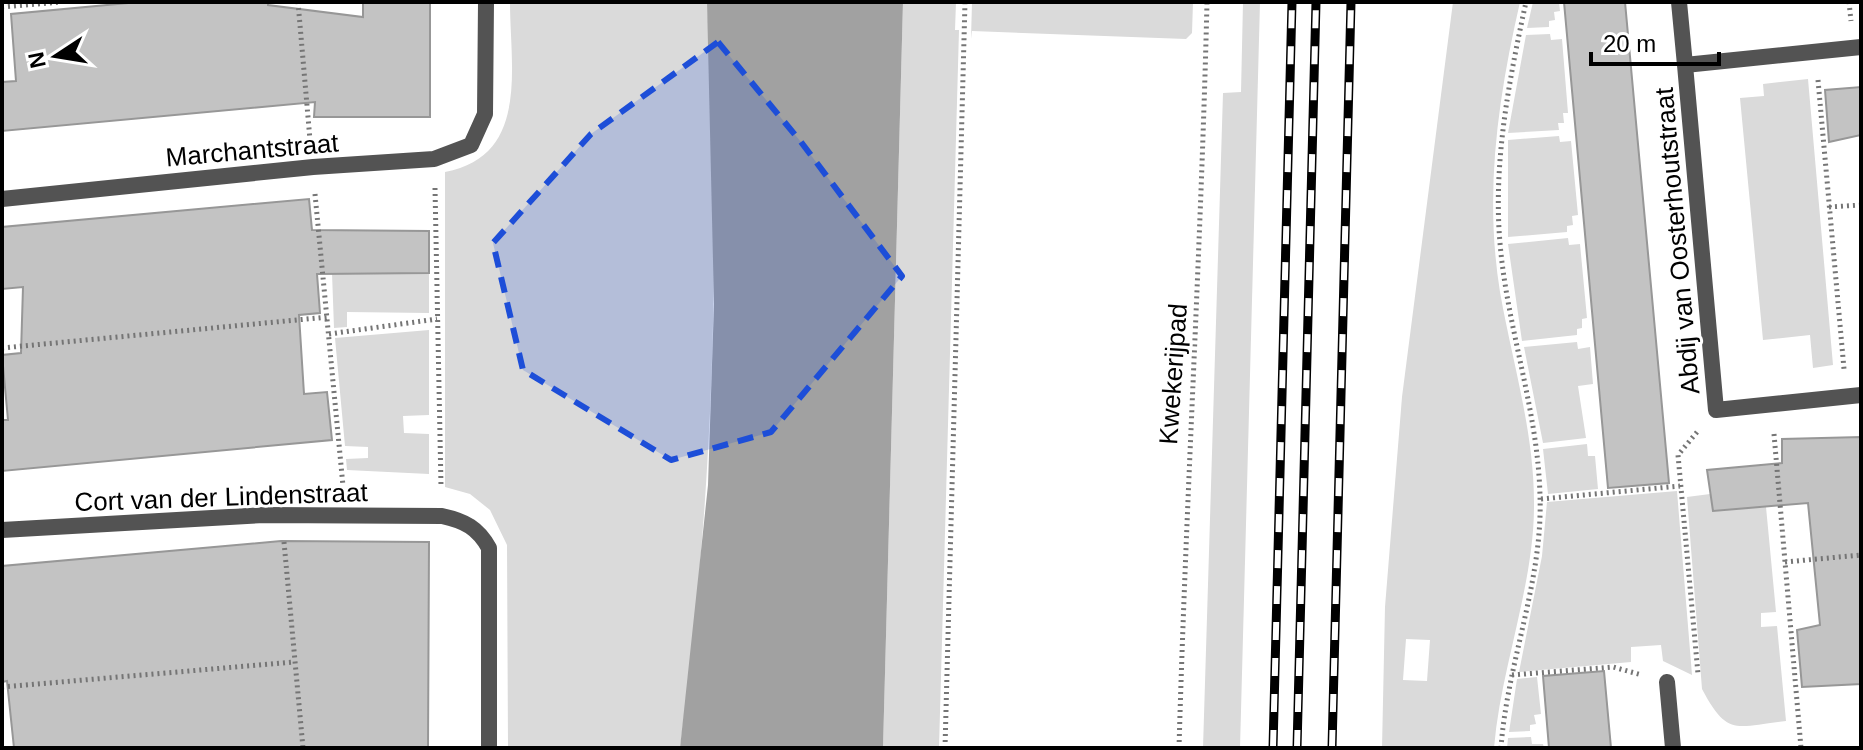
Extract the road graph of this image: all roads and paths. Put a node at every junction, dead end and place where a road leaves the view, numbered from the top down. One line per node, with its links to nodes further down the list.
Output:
1 (61, 2): 8 (path)
2 (298, 2): 13 (path)
3 (486, 2): 12 (street, Marchantstraat)
4 (965, 2): 38 (path)
5 (1207, 2): 39 (path, Kwekerijpad)
6 (1526, 2): 25 (path)
7 (1679, 2): 11 (street, Abdij van Oosterhoutstraat)
8 (2, 7)
9 (1861, 47): 10 (street)
10 (1816, 51): 11 (street); 16 (path)
11 (1685, 65): 23 (street, Abdij van Oosterhoutstraat)
12 (434, 159): 13 (street, Marchantstraat); 18 (path)
13 (313, 167): 14 (street, Marchantstraat); 17 (path)
14 (2, 199)
15 (1861, 205): 16 (path)
16 (1829, 207): 21 (path)
17 (328, 317): 19 (path); 20 (path)
18 (437, 319): 19 (path); 28 (path)
19 (329, 334): 27 (path)
20 (2, 348)
21 (1854, 396): 22 (street, Abdij van Oosterhoutstraat)
22 (1772, 403): 23 (street, Abdij van Oosterhoutstraat); 31 (path)
23 (1716, 410): 24 (path)
24 (1680, 486): 25 (path); 34 (path)
25 (1541, 499): 33 (path)
26 (281, 515): 27 (street, Cort van der Lindenstraat); 29 (street, Cort van der Lindenstraat); 32 (path)
27 (345, 515): 28 (street, Cort van der Lindenstraat)
28 (442, 516): 37 (street)
29 (2, 530)
30 (1861, 555): 31 (path)
31 (1785, 562): 42 (path)
32 (294, 662): 35 (path); 36 (path)
33 (1512, 675): 34 (path); 40 (path)
34 (1667, 682): 41 (street)
35 (2, 687)
36 (303, 748)
37 (489, 748)
38 (945, 748)
39 (1179, 748)
40 (1501, 748)
41 (1673, 748)
42 (1801, 748)

